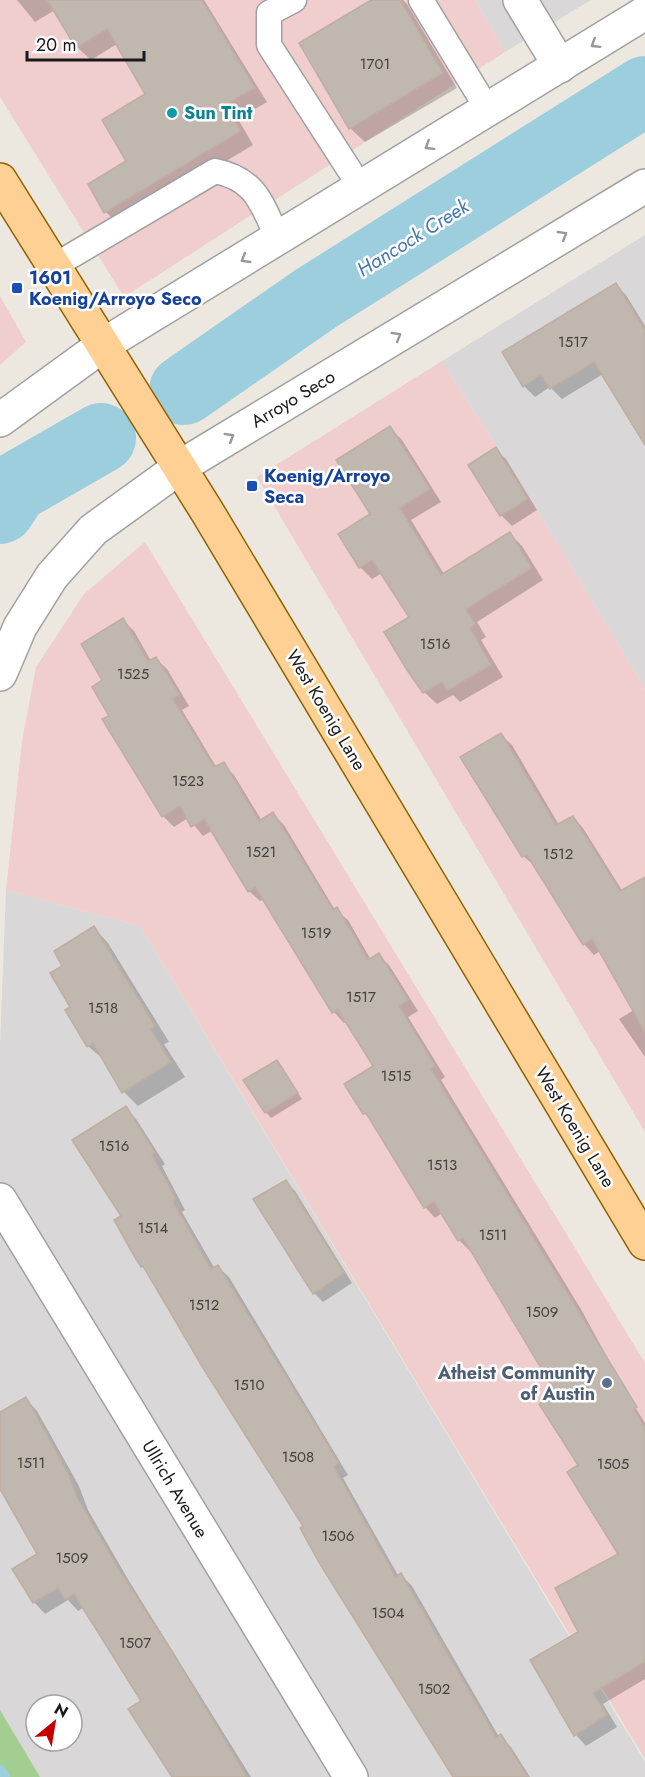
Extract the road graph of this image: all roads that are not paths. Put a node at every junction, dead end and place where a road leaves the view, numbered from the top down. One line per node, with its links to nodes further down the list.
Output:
1 (294, 0): 9 (lane)
2 (421, 0): 6 (lane)
3 (520, 0): 5 (street)
4 (645, 13): 5 (street, one-way to 5)
5 (560, 66): 6 (street)
6 (488, 110): 9 (street, one-way to 9)
7 (0, 180): 11 (main road, West Koenig Lane)
8 (645, 186): 14 (street, Arroyo Seco, one-way to 8)
9 (361, 188): 10 (street)
10 (278, 239): 11 (lane); 12 (street, one-way to 12)
11 (54, 266): 12 (main road, West Koenig Lane)
12 (103, 345): 13 (street); 14 (main road, West Koenig Lane)
13 (0, 420)
14 (180, 467): 15 (street, Arroyo Seco); 17 (main road, West Koenig Lane)
15 (0, 674)
16 (0, 1200): 18 (street, Ullrich Avenue)
17 (645, 1243)
18 (351, 1777)

